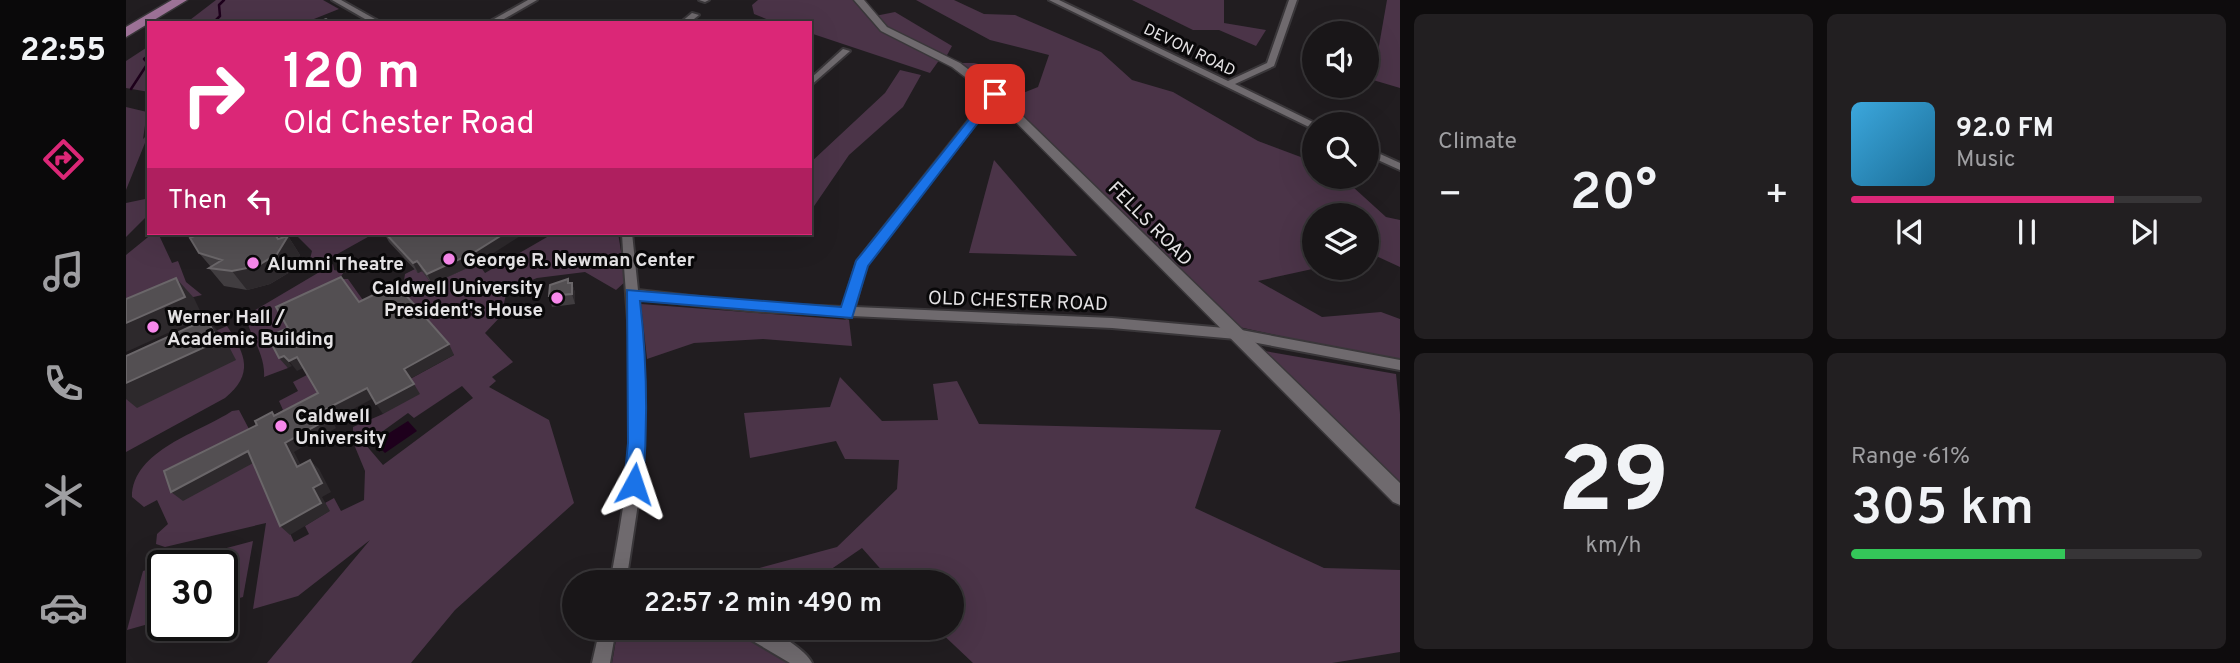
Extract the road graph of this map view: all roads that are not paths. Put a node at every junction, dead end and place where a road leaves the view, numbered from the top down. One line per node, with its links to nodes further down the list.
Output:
1 (181, 0): 11 (main road)
2 (336, 0): 8 (street)
3 (533, 0): 9 (street)
4 (859, 0): 15 (street, FELLS ROAD)
5 (1053, 0): 14 (street, DEVON ROAD)
6 (1293, 0): 14 (street)
7 (695, 15): 10 (street)
8 (373, 21)
9 (495, 21)
10 (687, 21)
11 (126, 33)
12 (846, 51): 13 (street)
13 (812, 82)
14 (1228, 85): 16 (street, DEVON ROAD)
15 (995, 94): 21 (street); 22 (street, FELLS ROAD)
16 (1302, 120)
17 (1379, 157): 18 (street)
18 (1400, 167)
19 (627, 235): 20 (street)
20 (632, 294): 21 (street, OLD CHESTER ROAD); 25 (street)
21 (847, 314): 22 (street, OLD CHESTER ROAD)
22 (1236, 334): 23 (street, OLD CHESTER ROAD); 24 (street, FELLS ROAD)
23 (1400, 365)
24 (1400, 496)
25 (620, 570)
26 (605, 640): 28 (street)
27 (768, 640): 29 (street)
28 (599, 660)
29 (803, 663)

